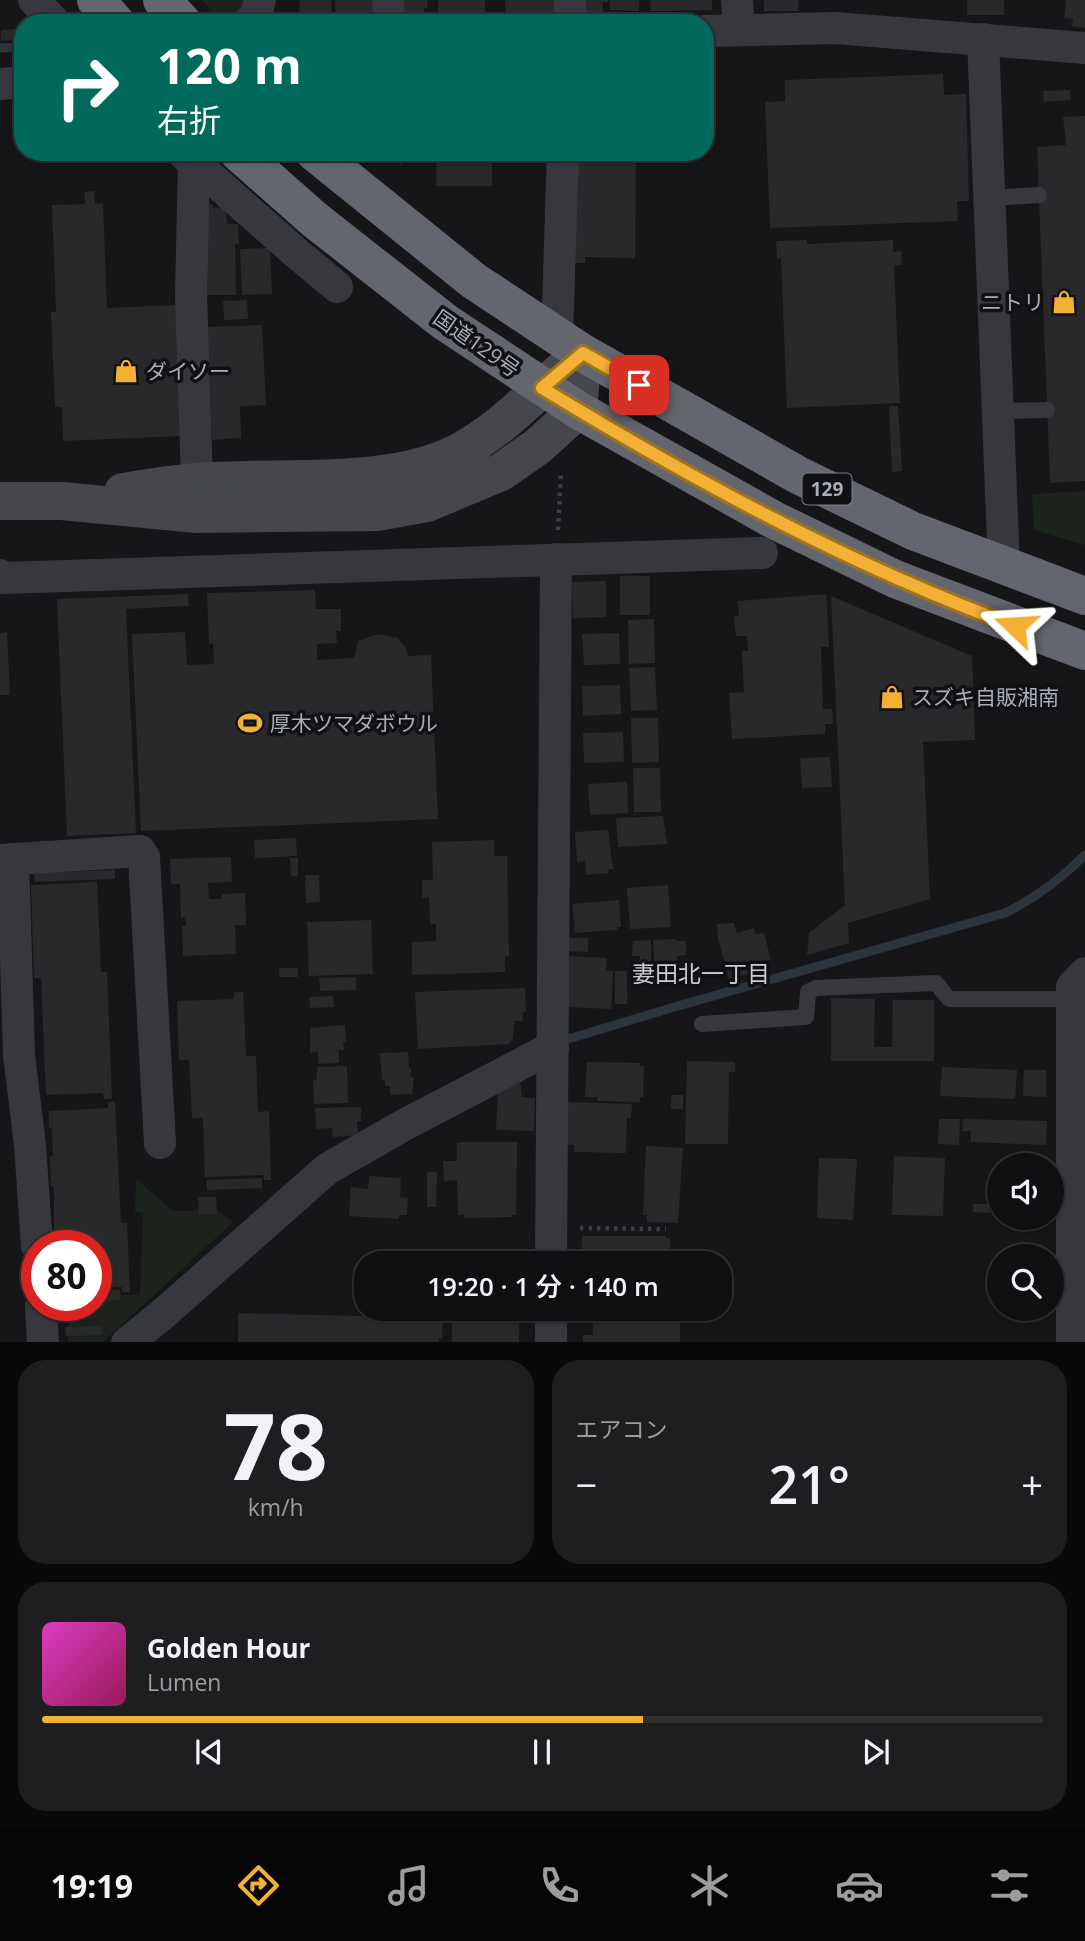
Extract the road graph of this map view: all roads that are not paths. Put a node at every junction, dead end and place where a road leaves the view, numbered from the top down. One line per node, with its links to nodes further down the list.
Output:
1 (34, 0): 4 (street)
2 (96, 0): 5 (highway)
3 (162, 0): 6 (highway)
4 (47, 14)
5 (108, 14)
6 (175, 14)
7 (738, 15): 8 (street); 9 (street)
8 (714, 27)
9 (983, 39): 10 (street); 17 (street)
10 (1085, 48)
11 (188, 161): 24 (street)
12 (191, 161): 18 (street)
13 (248, 161): 20 (highway, 国道129号 / 129)
14 (325, 161): 19 (highway, 129)
15 (562, 161): 19 (street)
16 (1039, 195): 17 (lane)
17 (989, 198): 23 (street)
18 (337, 287)
19 (570, 345): 20 (street); 21 (street); 29 (highway, 129)
20 (542, 388): 21 (highway, 国道129号 / 129); 24 (street)
21 (578, 410): 25 (street); 32 (highway, 国道129号 / 129)
22 (1047, 410): 23 (lane)
23 (998, 411): 29 (street)
24 (197, 481): 25 (street)
25 (62, 500): 26 (street)
26 (0, 501)
27 (762, 553): 28 (street)
28 (556, 559): 30 (street); 36 (street)
29 (1004, 567): 31 (highway, 129)
30 (0, 575)
31 (1085, 596)
32 (1085, 651)
33 (7, 859): 37 (street); 38 (street)
34 (1078, 986): 35 (lane); 45 (street)
35 (702, 1024)
36 (553, 1047): 39 (street); 43 (street)
37 (160, 1143)
38 (36, 1230)
39 (551, 1251)
40 (42, 1321): 42 (street)
41 (551, 1321): 44 (street)
42 (43, 1342)
43 (127, 1342)
44 (551, 1342)
45 (1072, 1342)

